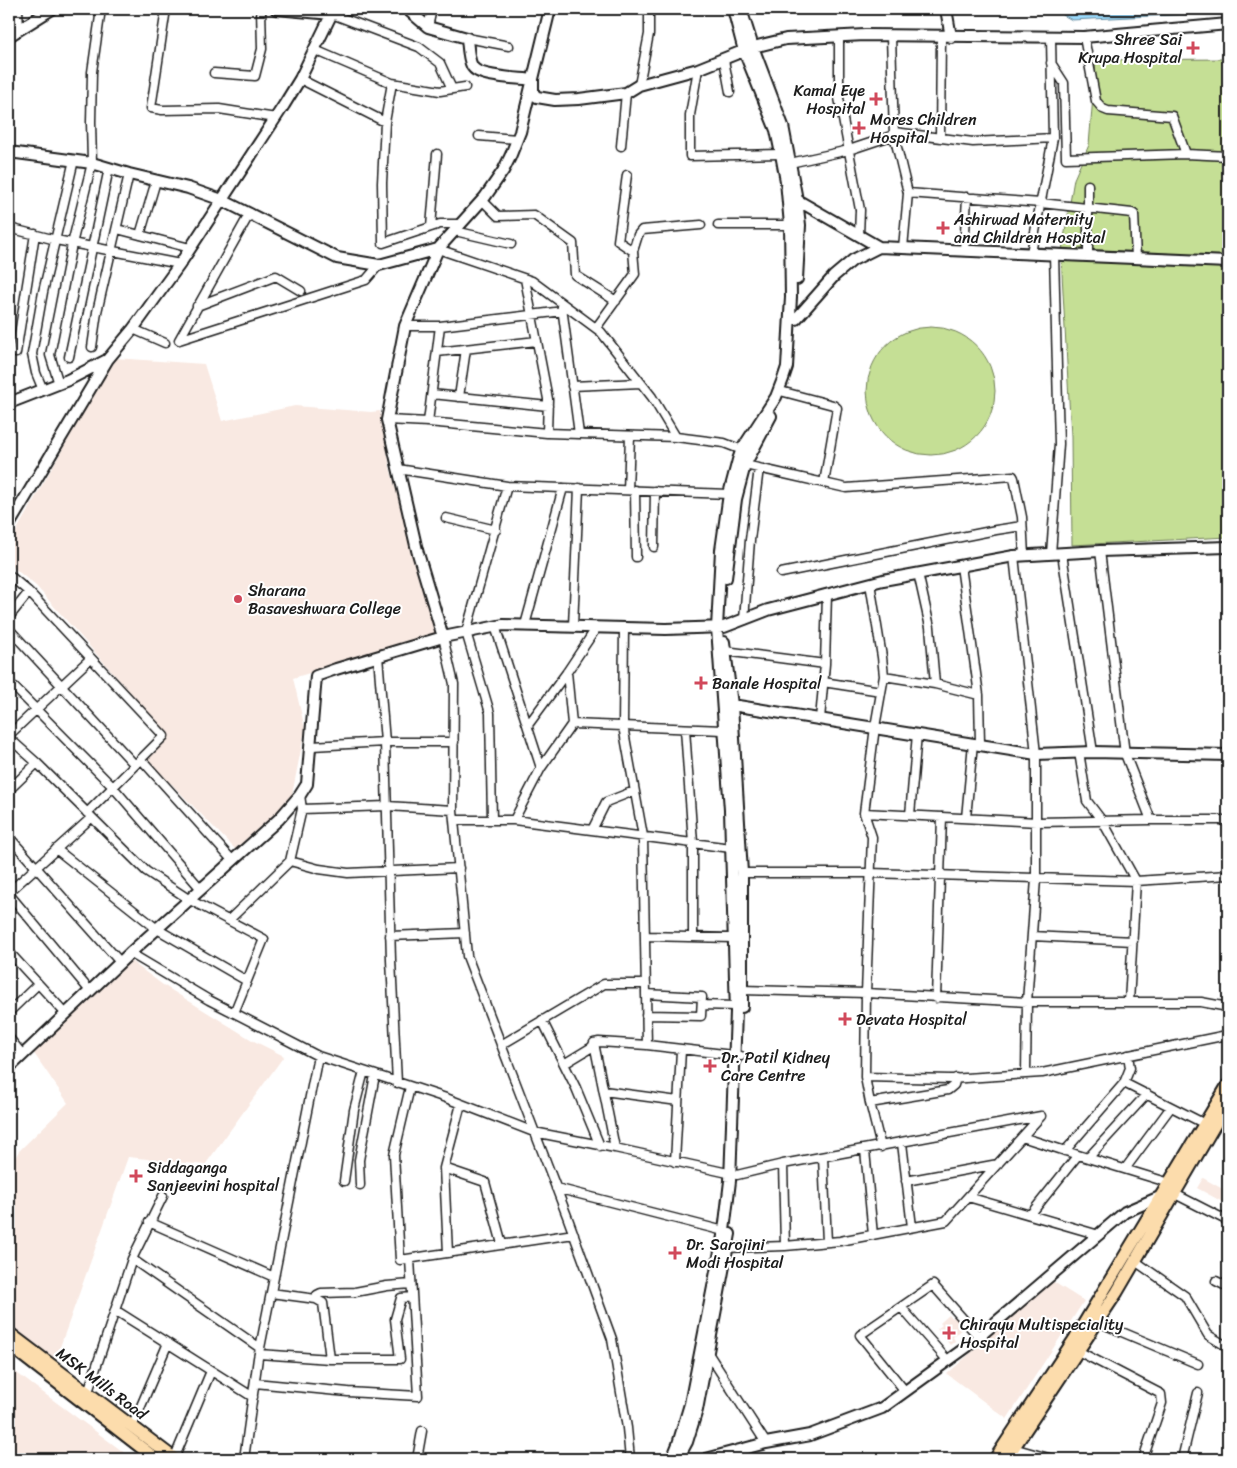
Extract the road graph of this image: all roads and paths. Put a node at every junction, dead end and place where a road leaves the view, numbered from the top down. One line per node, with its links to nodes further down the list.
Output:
1 (18, 9): 17 (street)
2 (52, 9): 17 (street)
3 (101, 9): 55 (street)
4 (166, 9): 40 (street)
5 (261, 9): 31 (street)
6 (276, 9): 14 (street)
7 (407, 9): 16 (street)
8 (432, 9): 16 (street)
9 (550, 9): 33 (street)
10 (649, 9): 35 (street)
11 (733, 9): 26 (street)
12 (741, 9): 26 (street)
13 (946, 9): 21 (street)
14 (333, 11): 27 (street); 37 (street)
15 (1228, 24): 22 (street)
16 (428, 26): 23 (street)
17 (19, 30): 18 (street)
18 (9, 36)
19 (839, 36): 20 (street); 26 (street); 48 (street)
20 (891, 36): 21 (street); 42 (street)
21 (946, 37): 24 (street); 44 (street)
22 (1084, 37): 24 (street); 52 (street)
23 (467, 38): 25 (street); 33 (street)
24 (1051, 38): 29 (street)
25 (509, 46)
26 (748, 49): 28 (street); 51 (street); 56 (street)
27 (315, 50): 32 (street); 34 (street)
28 (724, 60): 30 (street); 38 (street)
29 (1051, 63): 45 (street); 52 (street)
30 (698, 69): 35 (street); 51 (street)
31 (214, 73)
32 (300, 79): 40 (street); 41 (street)
33 (533, 80): 39 (street); 46 (street)
34 (392, 83): 37 (street); 41 (street)
35 (639, 85): 39 (street)
36 (465, 87): 37 (street)
37 (452, 89)
38 (730, 92)
39 (626, 93): 47 (street)
40 (276, 118): 64 (street)
41 (385, 122): 73 (street)
42 (894, 134): 44 (street); 48 (street); 62 (street)
43 (479, 136): 46 (street)
44 (940, 138): 45 (street)
45 (1053, 138): 67 (street)
46 (517, 139): 65 (street)
47 (621, 146)
48 (850, 150): 56 (street); 79 (street)
49 (9, 152): 54 (street)
50 (436, 154): 73 (street)
51 (781, 154): 71 (street)
52 (1186, 154): 53 (street)
53 (1228, 156)
54 (74, 160): 55 (street); 80 (street)
55 (92, 163): 57 (street); 81 (street)
56 (790, 163): 66 (street)
57 (109, 168): 58 (street); 83 (street)
58 (129, 174): 60 (street); 76 (street)
59 (627, 175): 88 (street)
60 (156, 181): 64 (street); 78 (street)
61 (1088, 185): 68 (street)
62 (908, 192): 63 (street); 86 (street)
63 (967, 197): 67 (street); 89 (street)
64 (222, 200): 69 (street); 85 (street)
65 (482, 200): 74 (street); 100 (street)
66 (797, 200): 79 (street); 104 (street)
67 (1042, 202): 68 (street); 91 (street)
68 (1089, 208): 93 (street); 94 (street)
69 (250, 213): 97 (street); 101 (street)
70 (701, 225): 88 (street)
71 (790, 225): 72 (street); 132 (street)
72 (718, 226)
73 (431, 227): 74 (street)
74 (458, 227): 82 (street); 87 (street)
75 (9, 228): 77 (street)
76 (117, 229): 78 (street); 90 (street)
77 (35, 234): 80 (street); 113 (street)
78 (140, 235): 85 (street)
79 (859, 235): 84 (street)
80 (56, 240): 81 (street); 120 (street)
81 (72, 244): 83 (street); 118 (street)
82 (511, 244)
83 (92, 247): 90 (street); 115 (street)
84 (879, 247): 86 (street); 104 (street)
85 (190, 248): 96 (street)
86 (903, 248): 89 (street)
87 (438, 249): 97 (street); 98 (street); 105 (street)
88 (633, 251): 100 (street)
89 (964, 251): 91 (street)
90 (112, 252): 96 (street); 111 (street)
91 (1031, 253): 92 (street)
92 (1054, 254): 93 (street); 150 (street)
93 (1088, 256): 94 (street)
94 (1136, 258): 95 (street)
95 (1228, 262)
96 (180, 264): 108 (street)
97 (378, 265): 101 (street)
98 (526, 279): 102 (street); 103 (street)
99 (300, 291): 101 (street)
100 (616, 300): 107 (street)
101 (197, 306)
102 (562, 307): 103 (street); 107 (street); 119 (street)
103 (532, 316): 106 (street); 109 (street)
104 (796, 319): 121 (street)
105 (404, 326): 106 (street); 126 (street)
106 (440, 326): 114 (street)
107 (596, 328): 117 (street)
108 (133, 329): 110 (street); 116 (street)
109 (537, 341): 112 (street); 125 (street)
110 (165, 343)
111 (92, 347)
112 (466, 349): 114 (street); 123 (street)
113 (16, 352)
114 (437, 352): 122 (street)
115 (69, 357)
116 (108, 359): 118 (street); 144 (street)
117 (641, 383): 119 (street); 131 (street)
118 (59, 384): 120 (street)
119 (572, 386): 129 (street)
120 (43, 390): 124 (street)
121 (784, 392): 132 (street); 136 (street)
122 (432, 394): 123 (street); 127 (street)
123 (459, 396): 125 (street)
124 (9, 403)
125 (548, 406): 128 (street)
126 (387, 420): 127 (street); 135 (street)
127 (428, 422): 128 (street)
128 (547, 434): 129 (street)
129 (578, 434): 130 (street)
130 (630, 436): 131 (street); 140 (street)
131 (676, 437): 132 (street)
132 (746, 451): 133 (street); 142 (street)
133 (745, 465): 134 (street); 168 (street)
134 (760, 468): 136 (street); 162 (street)
135 (398, 469): 137 (street); 171 (street)
136 (824, 483): 145 (street)
137 (507, 486): 138 (street); 146 (street)
138 (563, 488): 139 (street); 163 (street)
139 (579, 488): 140 (street); 165 (street)
140 (631, 490): 141 (street); 153 (street)
141 (654, 491): 142 (street); 147 (street)
142 (729, 494): 168 (street)
143 (446, 518): 146 (street)
144 (9, 525)
145 (1022, 526): 152 (street); 155 (street)
146 (496, 530): 170 (street)
147 (654, 547)
148 (1228, 547): 149 (street)
149 (1100, 551): 151 (street); 202 (street)
150 (1051, 554): 151 (street); 152 (street)
151 (1062, 554): 200 (street)
152 (1019, 556): 154 (street); 201 (street)
153 (636, 557)
154 (961, 566): 156 (street); 183 (street)
155 (781, 573)
156 (918, 573): 158 (street); 180 (street)
157 (9, 575): 159 (street)
158 (870, 584): 160 (street); 177 (street)
159 (29, 592): 161 (street); 174 (street)
160 (827, 594): 162 (street); 175 (street)
161 (9, 617)
162 (744, 620): 168 (street)
163 (525, 625): 164 (street); 165 (street)
164 (495, 626): 170 (street); 188 (street)
165 (573, 626): 166 (street)
166 (597, 627): 167 (street); 176 (street)
167 (624, 628): 168 (street); 189 (street)
168 (720, 628): 172 (street); 192 (street)
169 (9, 629): 181 (street)
170 (466, 632): 171 (street); 220 (street)
171 (443, 637): 173 (street); 196 (street)
172 (725, 651): 175 (street); 184 (street)
173 (378, 656): 195 (street); 198 (street)
174 (91, 658): 181 (street); 204 (street)
175 (825, 664): 179 (street)
176 (567, 672): 187 (street); 188 (street)
177 (884, 676): 180 (street); 182 (street)
178 (9, 682): 185 (street)
179 (824, 682): 182 (street); 186 (street)
180 (935, 684): 183 (street)
181 (62, 686): 185 (street); 204 (street)
182 (881, 691): 190 (street)
183 (978, 695): 197 (street)
184 (732, 705): 186 (street); 237 (street)
185 (37, 710): 194 (street); 207 (street)
186 (820, 719): 190 (street)
187 (572, 724): 189 (street); 206 (street)
188 (528, 725): 206 (street)
189 (623, 726): 191 (street); 209 (street)
190 (875, 727): 193 (street); 214 (street)
191 (685, 729): 192 (street); 229 (street)
192 (723, 730): 230 (street)
193 (917, 734): 197 (street); 216 (street)
194 (9, 737): 205 (street)
195 (385, 742): 196 (street); 198 (street); 211 (street)
196 (454, 742): 213 (street)
197 (977, 744): 201 (street); 218 (street)
198 (312, 746): 210 (street)
199 (1079, 752): 200 (street); 201 (street); 225 (street)
200 (1093, 752): 202 (street)
201 (1036, 754): 224 (street)
202 (1125, 754): 203 (street); 222 (street)
203 (1228, 755)
204 (138, 762): 207 (street); 232 (street)
205 (37, 763): 208 (street); 215 (street)
206 (541, 768): 221 (street)
207 (113, 787): 215 (street); 243 (street)
208 (9, 790)
209 (634, 791): 226 (street); 227 (street)
210 (300, 795): 212 (street); 232 (street)
211 (387, 806): 212 (street); 213 (street); 236 (street)
212 (302, 809): 233 (street)
213 (453, 810): 219 (street)
214 (864, 814): 216 (street); 238 (street)
215 (89, 815): 231 (street); 245 (street)
216 (910, 815): 217 (street)
217 (942, 817): 218 (street); 240 (street)
218 (966, 818): 224 (street)
219 (454, 820): 220 (street); 235 (street)
220 (492, 820): 221 (street)
221 (514, 820): 226 (street)
222 (1151, 820): 223 (street); 225 (street)
223 (1228, 820)
224 (1037, 822): 225 (street); 241 (street)
225 (1103, 822): 242 (street)
226 (592, 830): 227 (street)
227 (642, 836): 229 (street); 250 (street)
228 (9, 838): 234 (street)
229 (693, 843): 230 (street); 252 (street)
230 (731, 848): 253 (street)
231 (56, 849): 234 (street); 247 (street)
232 (233, 861): 243 (street)
233 (290, 862): 236 (street); 246 (street)
234 (36, 867): 244 (street); 257 (street)
235 (459, 868): 236 (street); 248 (street)
236 (389, 872): 249 (street)
237 (742, 873): 238 (street); 261 (street)
238 (870, 873): 240 (street); 263 (street)
239 (1228, 875): 242 (street)
240 (940, 876): 241 (street); 265 (street)
241 (1036, 879): 242 (street); 251 (street)
242 (1136, 881): 254 (street)
243 (201, 889): 245 (street)
244 (9, 893): 262 (street)
245 (190, 900): 246 (street); 247 (street)
246 (230, 919): 258 (street)
247 (157, 929): 256 (street); 258 (street)
248 (465, 933): 249 (street); 279 (street)
249 (390, 936): 294 (street)
250 (645, 936): 252 (street); 260 (street)
251 (1032, 936): 254 (street); 266 (street)
252 (693, 937): 253 (street)
253 (733, 938): 261 (street)
254 (1133, 941): 267 (street)
255 (9, 952): 259 (street)
256 (130, 953): 257 (street); 272 (street)
257 (120, 962): 262 (street)
258 (247, 982): 272 (street)
259 (38, 984): 271 (street); 273 (street)
260 (646, 984): 264 (street); 275 (street)
261 (738, 990): 263 (street); 269 (street); 284 (street)
262 (90, 991): 273 (street)
263 (866, 993): 265 (street); 291 (street)
264 (646, 994): 268 (street); 274 (street)
265 (936, 998): 266 (street)
266 (1027, 1002): 267 (street); 289 (street)
267 (1129, 1002): 270 (street)
268 (702, 1005): 269 (street); 274 (street)
269 (735, 1006): 284 (street)
270 (1228, 1007)
271 (9, 1012)
272 (234, 1013): 283 (street)
273 (66, 1014): 282 (street)
274 (646, 1015): 280 (street)
275 (542, 1020): 279 (street); 286 (street)
276 (9, 1038): 282 (street)
277 (1228, 1038): 285 (street)
278 (594, 1043): 280 (street); 286 (street); 297 (street)
279 (501, 1045): 305 (street)
280 (647, 1046): 281 (street)
281 (681, 1050): 284 (street); 299 (street)
282 (23, 1054): 287 (street)
283 (318, 1056): 288 (street); 346 (street)
284 (738, 1056): 321 (street)
285 (1128, 1056): 289 (street); 293 (street)
286 (564, 1064): 308 (street)
287 (9, 1068)
288 (364, 1072): 290 (street); 322 (street)
289 (1026, 1073): 292 (street)
290 (375, 1075): 294 (street); 324 (street)
291 (865, 1077): 292 (street); 301 (street)
292 (956, 1078): 301 (street)
293 (1124, 1082): 298 (street); 312 (street)
294 (397, 1083): 296 (street)
295 (1228, 1085): 304 (main road)
296 (410, 1087): 302 (street); 343 (street)
297 (604, 1091): 299 (street); 310 (street)
298 (1147, 1094): 303 (street); 315 (street)
299 (678, 1101): 316 (street)
300 (1228, 1102): 326 (main road)
301 (870, 1103): 309 (street)
302 (461, 1104): 305 (street); 319 (street)
303 (1171, 1107): 304 (street); 320 (street)
304 (1205, 1124): 326 (main road)
305 (534, 1132): 308 (street); 325 (street)
306 (1022, 1137): 307 (street); 312 (street); 318 (street)
307 (902, 1143): 309 (street); 323 (street)
308 (600, 1146): 310 (street)
309 (881, 1147): 311 (street)
310 (615, 1148): 316 (street)
311 (865, 1150): 314 (street); 336 (street)
312 (1065, 1151): 313 (street)
313 (1078, 1155): 315 (street); 330 (street)
314 (823, 1157): 317 (street); 338 (street)
315 (1088, 1158): 320 (street)
316 (675, 1162): 321 (street)
317 (783, 1164): 321 (street); 340 (street)
318 (998, 1164): 323 (street); 329 (street)
319 (444, 1168): 339 (street); 342 (street)
320 (1124, 1169): 326 (street)
321 (734, 1174): 334 (street); 341 (street)
322 (344, 1181)
323 (906, 1181): 333 (street)
324 (360, 1185)
325 (556, 1188): 334 (street); 335 (street)
326 (1172, 1188): 328 (main road); 331 (street); 345 (main road)
327 (163, 1196): 332 (street)
328 (1162, 1196): 337 (street); 386 (main road)
329 (968, 1197): 330 (street); 333 (street)
330 (1030, 1215): 337 (street)
331 (1228, 1221)
332 (149, 1222): 344 (street); 346 (street)
333 (912, 1227): 336 (street)
334 (724, 1232): 341 (street)
335 (574, 1234): 339 (street); 382 (street)
336 (873, 1235): 338 (street)
337 (1098, 1235): 357 (street)
338 (828, 1242): 340 (street)
339 (502, 1244): 342 (street)
340 (785, 1246): 341 (street)
341 (724, 1248): 363 (street)
342 (448, 1253): 343 (street)
343 (410, 1258): 348 (street)
344 (132, 1259): 354 (street); 361 (street)
345 (1135, 1261): 355 (main road); 360 (street)
346 (274, 1277): 350 (street)
347 (1216, 1281): 349 (street)
348 (411, 1284): 351 (street); 352 (street)
349 (1228, 1287)
350 (271, 1293): 352 (street); 361 (street)
351 (412, 1297): 364 (street); 368 (street)
352 (316, 1299): 364 (street)
353 (900, 1308): 357 (street); 365 (street); 369 (street)
354 (115, 1310): 358 (street); 372 (street)
355 (1098, 1322): 362 (main road); 366 (street)
356 (9, 1333): 372 (main road, MSK Mills Road)
357 (979, 1337): 365 (street)
358 (168, 1343): 367 (street); 373 (street)
359 (9, 1346): 372 (main road, MSK Mills Road)
360 (1228, 1346)
361 (259, 1351): 364 (street); 368 (street)
362 (1078, 1351): 376 (main road); 389 (street)
363 (704, 1352): 375 (street); 383 (street); 384 (street)
364 (330, 1359)
365 (948, 1361): 369 (street)
366 (1198, 1364)
367 (211, 1371): 371 (street); 379 (street)
368 (255, 1383): 371 (street)
369 (905, 1391): 375 (street)
370 (1198, 1393): 377 (street)
371 (253, 1397): 380 (street)
372 (85, 1398): 373 (main road, MSK Mills Road); 378 (main road, MSK Mills Road)
373 (132, 1427): 379 (main road, MSK Mills Road)
374 (422, 1431): 381 (street)
375 (766, 1443): 385 (street)
376 (1013, 1448): 387 (main road); 388 (street)
377 (1183, 1458): 390 (street)
378 (156, 1459)
379 (174, 1459)
380 (244, 1459)
381 (417, 1459)
382 (630, 1459)
383 (672, 1459)
384 (679, 1459)
385 (706, 1459)
386 (995, 1459)
387 (1006, 1459)
388 (1052, 1459)
389 (1143, 1459)
390 (1192, 1459)

